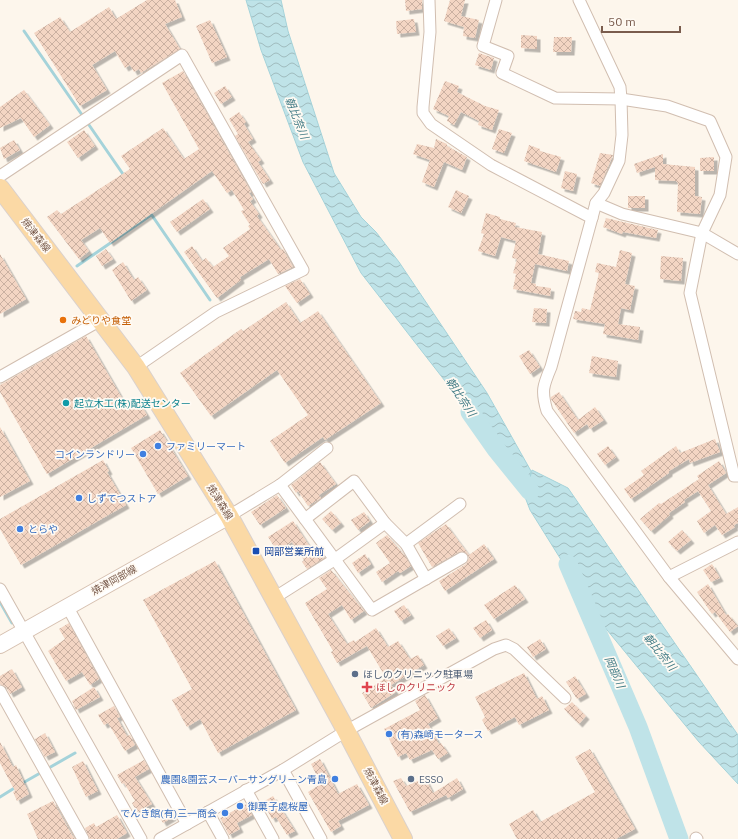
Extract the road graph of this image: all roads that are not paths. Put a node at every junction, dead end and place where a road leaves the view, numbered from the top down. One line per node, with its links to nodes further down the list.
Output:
1 (429, 0): 8 (street)
2 (496, 0): 4 (street)
3 (579, 0): 4 (street)
4 (621, 99): 7 (street); 9 (street)
5 (0, 176): 12 (street)
6 (0, 188): 11 (main road, 焼津森線)
7 (596, 203): 8 (street); 9 (street)
8 (592, 218): 25 (street)
9 (702, 233): 10 (street); 15 (street)
10 (738, 254)
11 (104, 322): 12 (main road, 焼津森線); 13 (street)
12 (136, 367): 18 (main road, 焼津森線)
13 (0, 377)
14 (327, 448): 16 (street)
15 (738, 476)
16 (280, 484): 18 (street); 19 (street)
17 (460, 504): 22 (street)
18 (229, 516): 28 (main road, 焼津森線); 29 (main road, 焼津岡部線)
19 (305, 519): 20 (street); 24 (street)
20 (385, 523): 22 (street); 24 (street)
21 (738, 542): 25 (street)
22 (406, 544): 26 (street)
23 (462, 558): 26 (street)
24 (334, 560): 26 (street); 28 (street)
25 (669, 577): 32 (street)
26 (426, 580)
27 (0, 589): 30 (street)
28 (274, 598): 35 (main road, 焼津森線)
29 (67, 606): 30 (main road, 焼津岡部線); 39 (street)
30 (24, 632): 31 (main road, 焼津岡部線); 41 (street)
31 (0, 645)
32 (738, 659)
33 (0, 692): 40 (street)
34 (565, 698): 35 (street)
35 (346, 731): 36 (street); 46 (main road, 焼津森線)
36 (283, 770): 37 (street); 45 (street)
37 (246, 790): 38 (street); 44 (street)
38 (208, 812): 39 (street); 43 (street)
39 (187, 824): 42 (street)
40 (83, 839)
41 (141, 839)
42 (160, 839)
43 (223, 839)
44 (273, 839)
45 (321, 839)
46 (403, 839)

